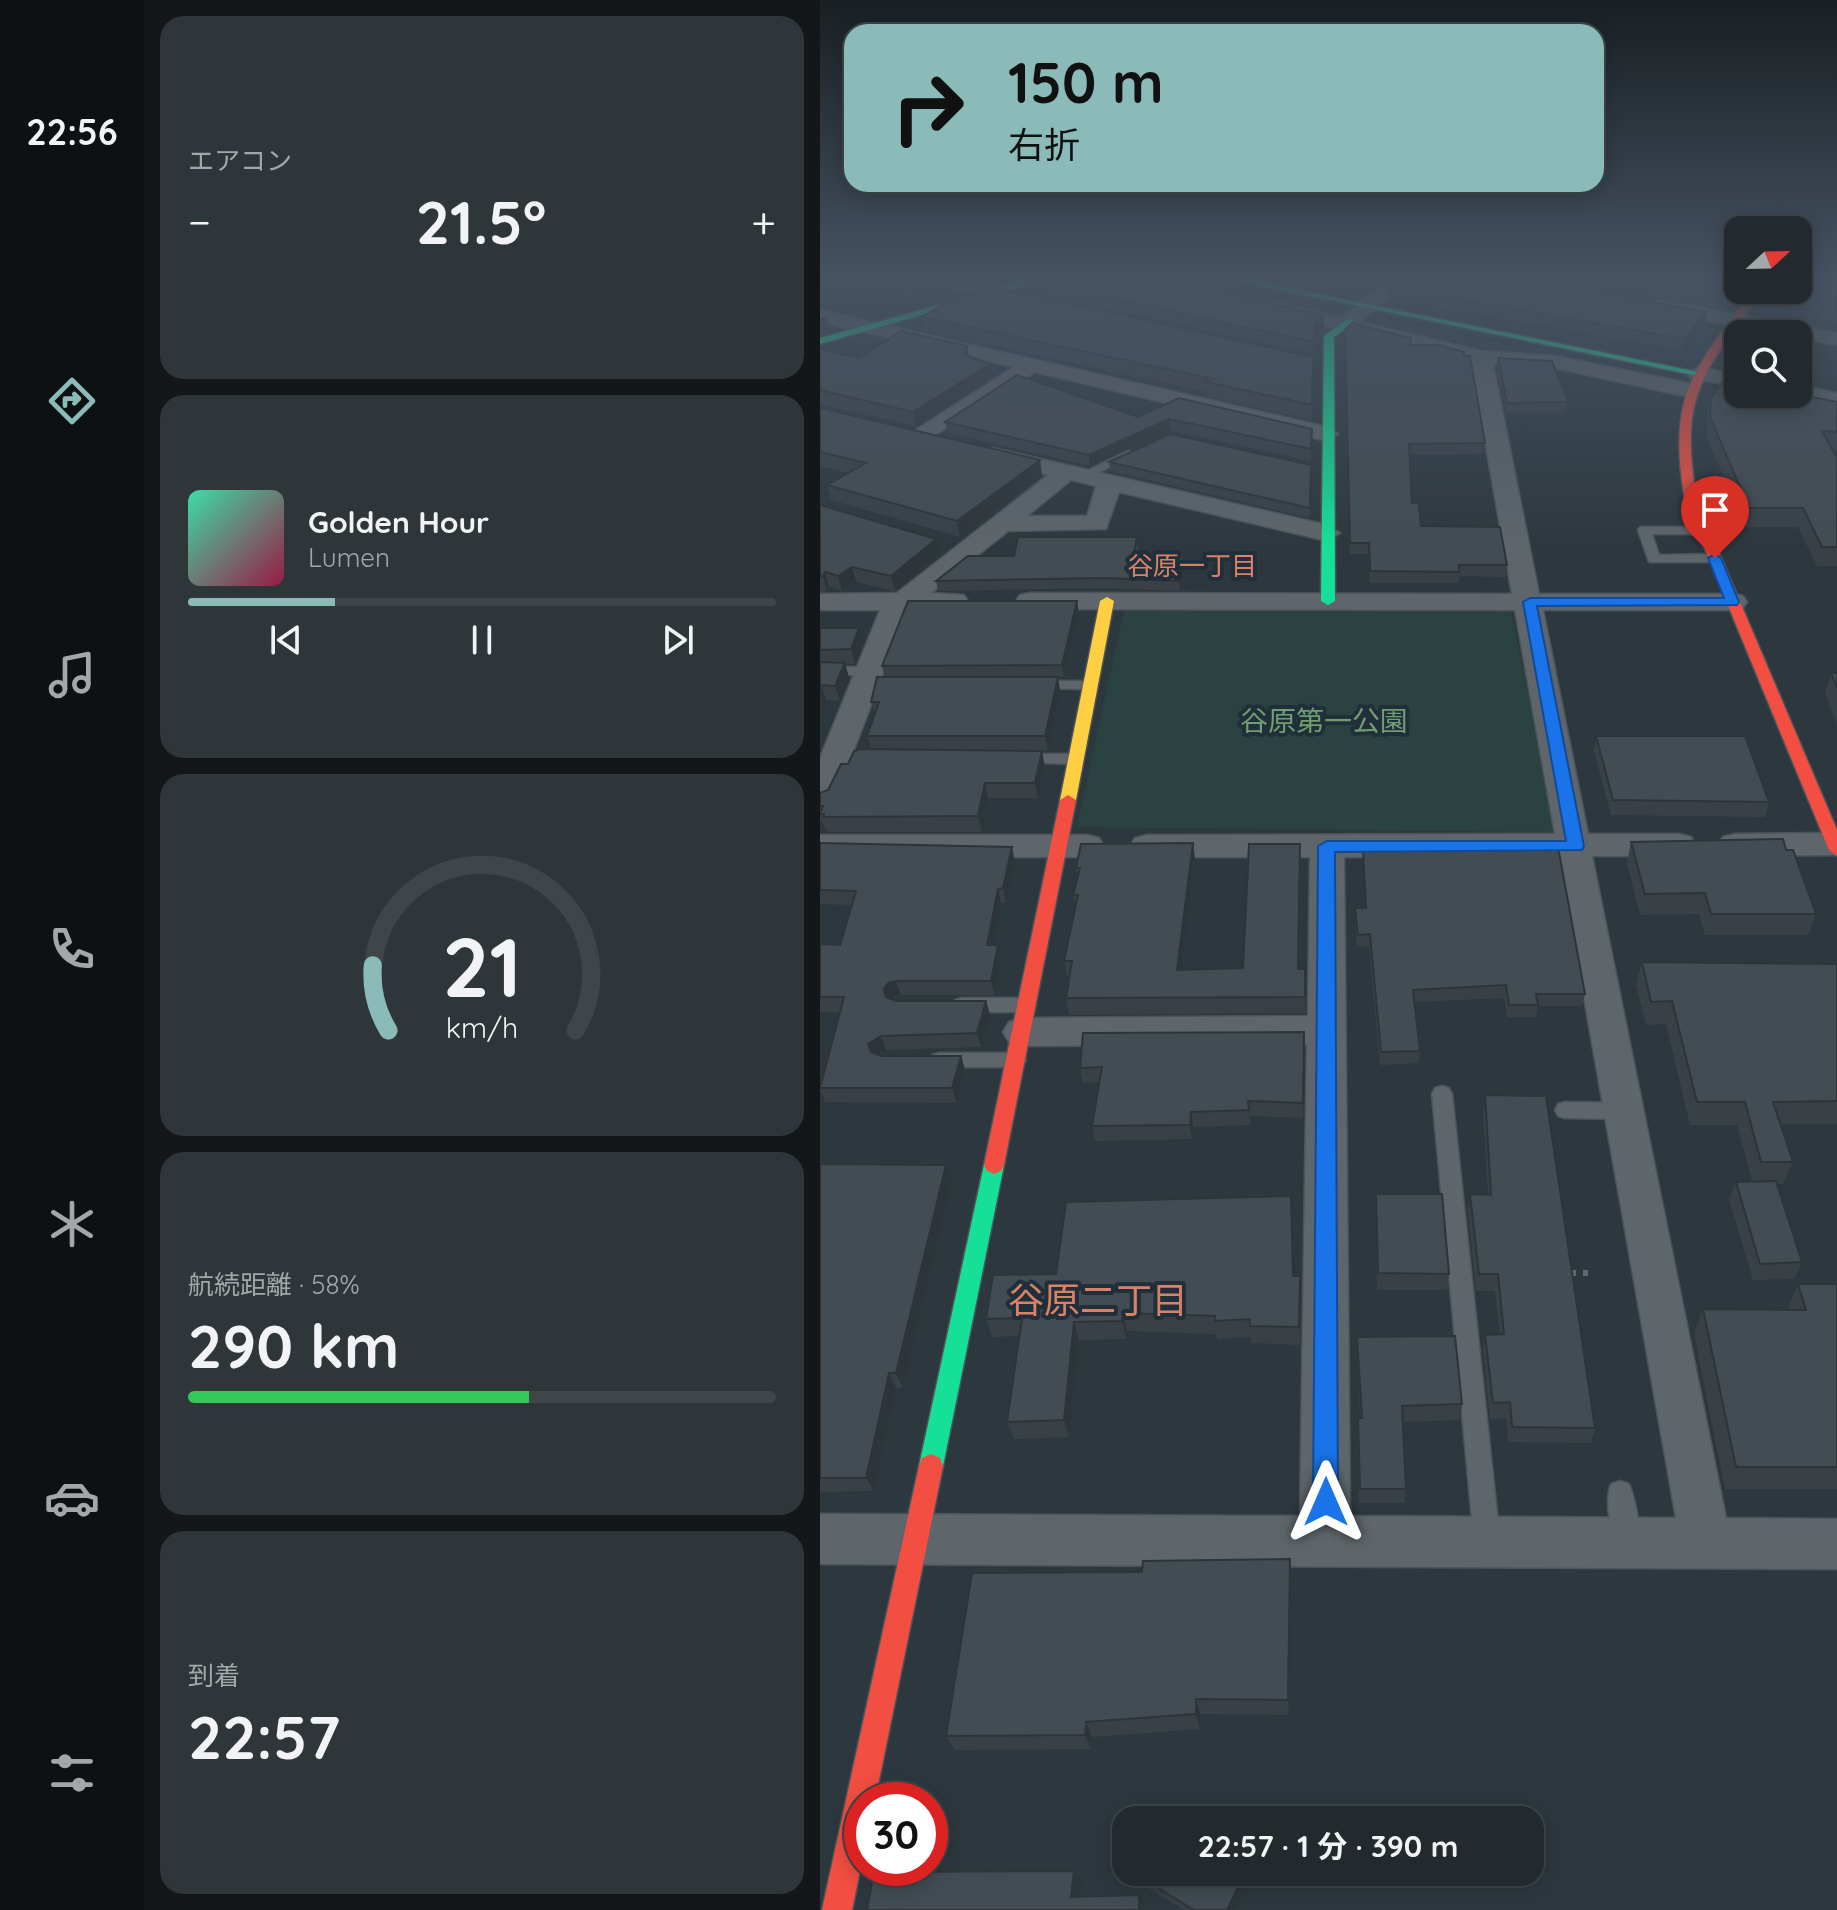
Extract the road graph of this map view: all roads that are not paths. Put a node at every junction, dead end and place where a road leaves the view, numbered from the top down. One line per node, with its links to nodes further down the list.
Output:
1 (1027, 368): 14 (street)
2 (1034, 368): 13 (street)
3 (1329, 368): 13 (street)
4 (1483, 368): 26 (street)
5 (1600, 368): 8 (street)
6 (1629, 368): 8 (street)
7 (1703, 368): 8 (street)
8 (1694, 381): 9 (street); 19 (street)
9 (1724, 381)
10 (1812, 395): 11 (street)
11 (1837, 400)
12 (891, 431): 14 (street)
13 (1327, 434): 20 (street)
14 (919, 438): 16 (street)
15 (1140, 449): 16 (lane)
16 (1074, 474): 17 (street); 18 (street)
17 (1113, 484): 18 (street); 20 (street)
18 (999, 523): 25 (street)
19 (1703, 530): 21 (street); 21 (lane)
20 (1327, 533): 23 (street)
21 (1715, 558): 27 (street)
22 (1107, 601): 23 (street); 25 (street); 31 (street)
23 (1328, 601): 26 (street)
24 (820, 602): 25 (street)
25 (900, 602): 29 (street)
26 (1530, 602): 27 (street); 38 (street)
27 (1733, 602): 39 (street)
28 (820, 671): 29 (lane)
29 (869, 680): 34 (street)
30 (1013, 685): 31 (lane)
31 (1088, 685): 33 (street)
32 (1011, 759): 33 (lane)
33 (1075, 759): 36 (street)
34 (820, 797)
35 (820, 846): 36 (street)
36 (1059, 846): 37 (street); 42 (street)
37 (1327, 846): 38 (street); 41 (street)
38 (1576, 846): 39 (street); 46 (street)
39 (1836, 846)
40 (948, 1005): 42 (lane)
41 (1328, 1030): 42 (street); 50 (street)
42 (1022, 1033): 43 (lane); 49 (street)
43 (915, 1060)
44 (1442, 1094): 51 (lane)
45 (1565, 1110): 46 (lane)
46 (1625, 1111): 54 (street)
47 (1620, 1493): 53 (lane)
48 (820, 1539): 49 (street)
49 (916, 1539): 50 (street); 55 (street)
50 (1325, 1541): 51 (street)
51 (1487, 1543): 53 (street)
52 (1837, 1544): 54 (street)
53 (1628, 1545): 54 (street)
54 (1706, 1546)
55 (837, 1910)

